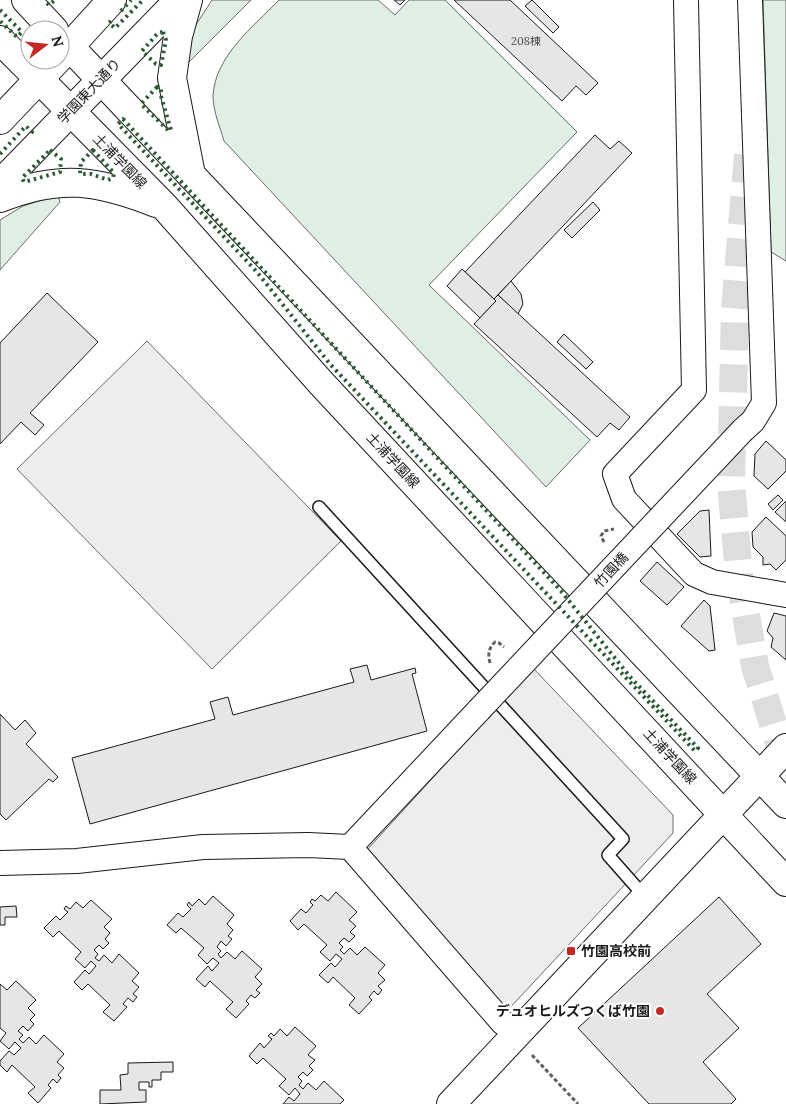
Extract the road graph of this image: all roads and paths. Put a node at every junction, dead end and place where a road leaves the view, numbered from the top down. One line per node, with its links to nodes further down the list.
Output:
1 (26, 0): 7 (main road, 土浦学園線)
2 (112, 0): 8 (main road)
3 (179, 0): 14 (main road, 学園東大通り)
4 (188, 0): 17 (main road)
5 (750, 0): 27 (street, 竹園橋, bridge)
6 (686, 1): 22 (street)
7 (38, 20)
8 (70, 39)
9 (0, 40): 10 (main road, 土浦学園線)
10 (20, 44)
11 (70, 59): 14 (main road, 土浦学園線)
12 (41, 70): 16 (main road)
13 (62, 70): 15 (main road, 土浦学園線)
14 (101, 79): 15 (main road, 学園東大通り); 17 (main road, 土浦学園線)
15 (71, 110): 18 (main road, 学園東大通り); 20 (main road, 土浦学園線)
16 (0, 120)
17 (191, 175): 24 (main road, 土浦学園線)
18 (0, 184)
19 (0, 198): 20 (main road)
20 (164, 206): 26 (main road, 土浦学園線)
21 (320, 507): 30 (lane)
22 (786, 595)
23 (786, 748): 24 (main road)
24 (759, 776): 25 (main road, 土浦学園線); 26 (main road)
25 (786, 804)
26 (723, 814): 29 (main road, 土浦学園線); 30 (main road)
27 (350, 847): 28 (street); 31 (street)
28 (0, 863)
29 (786, 882)
30 (645, 897): 33 (main road)
31 (504, 1023)
32 (528, 1050): 34 (path)
33 (451, 1104)
34 (578, 1104)

